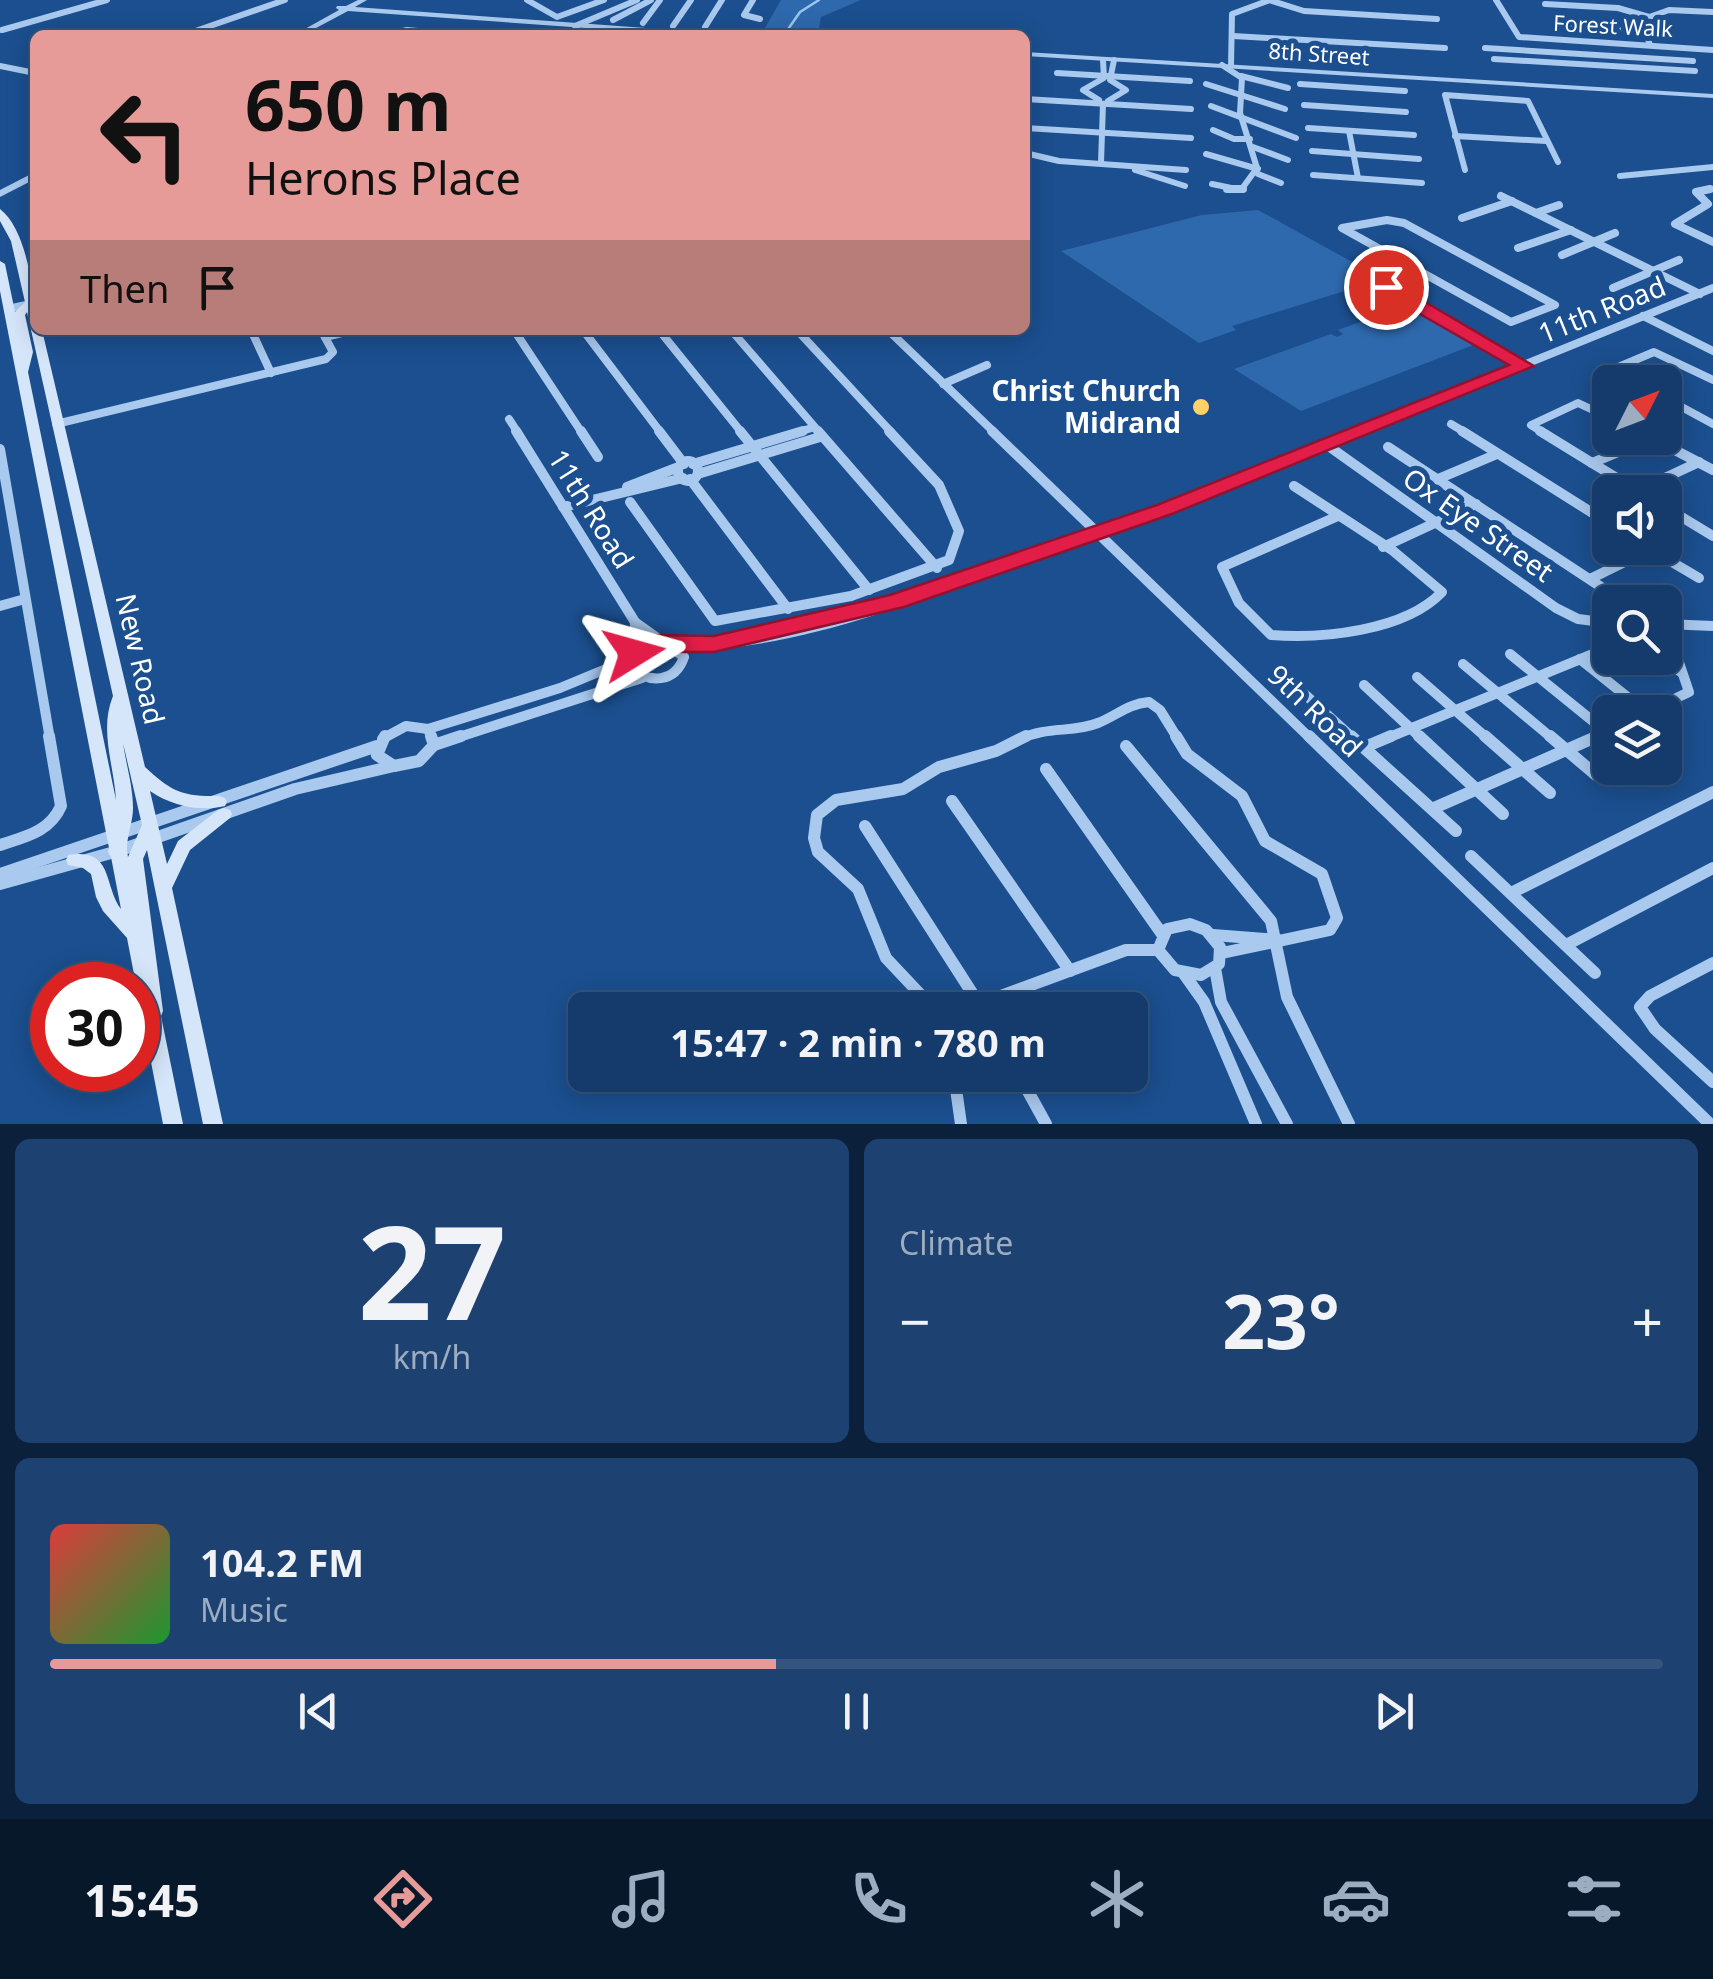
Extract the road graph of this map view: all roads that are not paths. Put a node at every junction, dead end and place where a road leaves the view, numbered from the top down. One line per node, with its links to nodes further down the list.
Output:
1 (107, 0): 31 (street)
2 (286, 0): 32 (street)
3 (355, 0): 19 (street)
4 (364, 0): 19 (street)
5 (527, 0): 18 (street)
6 (570, 0): 18 (street)
7 (605, 0): 16 (street); 18 (street)
8 (651, 0): 24 (street)
9 (660, 0): 26 (street)
10 (691, 0): 28 (street)
11 (722, 0): 30 (street)
12 (754, 0): 25 (street)
13 (1270, 0): 23 (street); 37 (street)
14 (1496, 0): 38 (street, Forest Walk)
15 (1689, 0): 20 (street)
16 (628, 2): 27 (street)
17 (1545, 4): 22 (street)
18 (584, 8)
19 (340, 10): 27 (street); 33 (street)
20 (1698, 11): 21 (street); 22 (street)
21 (1713, 12)
22 (1649, 16): 36 (street)
23 (1436, 19)
24 (612, 20)
25 (760, 20)
26 (643, 24)
27 (575, 26): 34 (street); 35 (street)
28 (673, 26)
29 (1561, 26): 36 (street)
30 (705, 27)
31 (0, 30)
32 (199, 30)
33 (303, 30)
34 (578, 30)
35 (637, 30)
36 (1642, 30): 39 (street)
37 (1233, 36): 40 (street); 50 (street)
38 (1590, 42): 39 (street, Forest Walk); 44 (street)
39 (1650, 45): 42 (street, Forest Walk)
40 (1445, 48)
41 (1485, 48): 44 (street)
42 (1713, 48)
43 (1030, 54): 46 (street, 8th Street)
44 (1596, 56): 47 (street); 48 (street)
45 (1494, 59): 48 (street)
46 (1109, 60): 50 (street, 8th Street); 56 (street)
47 (1693, 60)
48 (1601, 65): 51 (street)
49 (3, 66): 52 (street)
50 (1227, 66): 54 (street, 8th Street); 55 (street)
51 (1695, 71)
52 (30, 72)
53 (1057, 73): 56 (street)
54 (1348, 74): 57 (street, 8th Street); 63 (street)
55 (1241, 76): 62 (street); 64 (street)
56 (1107, 77): 58 (street); 69 (street); 69 (street)
57 (1453, 80): 66 (street); 67 (street, 8th Street)
58 (1190, 81)
59 (1206, 84): 64 (street)
60 (1300, 84): 61 (street)
61 (1335, 87): 63 (street); 72 (street)
62 (1288, 88)
63 (1352, 88): 65 (street)
64 (1238, 92): 74 (street); 77 (street)
65 (1405, 92)
66 (1458, 93): 85 (street); 88 (street)
67 (1713, 95)
68 (1030, 98): 69 (street)
69 (1103, 104): 73 (street); 82 (street)
70 (1211, 106): 77 (street)
71 (1304, 106): 72 (street)
72 (1338, 108): 75 (street)
73 (1191, 109)
74 (1285, 109)
75 (1377, 111): 76 (street); 83 (street)
76 (1406, 112)
77 (1240, 116): 87 (street); 89 (street)
78 (1030, 128): 82 (street)
79 (1308, 128): 81 (street)
80 (1213, 130): 89 (street)
81 (1349, 131): 83 (street); 93 (street)
82 (1104, 133): 86 (street); 97 (street)
83 (1385, 133): 84 (street)
84 (1414, 134)
85 (1455, 136): 88 (street); 101 (street)
86 (1192, 138)
87 (1296, 138)
88 (1546, 142): 96 (street)
89 (1252, 143): 95 (street); 102 (street)
90 (1312, 152): 93 (street)
91 (1030, 153): 97 (street)
92 (1206, 154): 102 (street)
93 (1354, 154): 94 (street); 105 (street)
94 (1419, 159)
95 (1288, 160)
96 (1558, 162)
97 (1101, 164): 98 (street)
98 (1120, 165): 100 (street); 110 (street)
99 (1711, 169): 104 (street)
100 (1186, 170)
101 (1465, 170)
102 (1258, 171): 107 (street); 109 (street)
103 (1313, 175): 105 (street)
104 (1620, 176)
105 (1358, 178): 108 (street)
106 (30, 181): 113 (street)
107 (1281, 183)
108 (1422, 183)
109 (1212, 184)
110 (1184, 186)
111 (1713, 188): 122 (street)
112 (1501, 196): 114 (street)
113 (0, 197)
114 (1512, 201): 117 (street); 118 (street)
115 (1559, 205): 117 (street)
116 (0, 212): 134 (main road, New Road)
117 (1536, 213): 119 (street)
118 (1462, 218)
119 (1571, 230): 121 (street); 123 (street)
120 (1614, 234): 121 (street)
121 (1594, 242): 124 (street); 127 (street)
122 (1713, 242)
123 (1518, 248)
124 (1562, 255)
125 (1679, 260): 127 (street)
126 (0, 264): 137 (main road, New Road)
127 (1654, 271): 131 (street); 133 (street)
128 (1416, 272): 129 (street); 129 (street); 130 (street)
129 (1426, 277): 130 (street)
130 (1388, 286): 153 (street)
131 (1614, 288)
132 (1713, 288): 133 (street, 11th Road)
133 (1700, 294): 138 (street, 11th Road)
134 (30, 296)
135 (30, 304): 137 (street)
136 (30, 306): 155 (main road)
137 (8, 309): 155 (main road, New Road)
138 (1643, 316): 148 (street); 153 (street, 11th Road)
139 (38, 335): 161 (main road, New Road)
140 (253, 335): 154 (street)
141 (323, 335): 154 (street)
142 (517, 335): 173 (street)
143 (588, 335): 177 (street)
144 (663, 335): 169 (street)
145 (735, 335): 164 (street)
146 (802, 335): 196 (street)
147 (893, 335): 157 (street, 9th Road)
148 (1713, 352)
149 (987, 365): 157 (street)
150 (1623, 365): 151 (street)
151 (1681, 365)
152 (1682, 365): 156 (street)
153 (1524, 366): 166 (street, 11th Road)
154 (271, 373): 161 (street)
155 (21, 375): 250 (main road, New Road)
156 (1713, 380)
157 (944, 384): 191 (street, 9th Road)
158 (1682, 407): 163 (street)
159 (1592, 410): 175 (street)
160 (508, 419): 184 (street, 11th Road)
161 (56, 424): 223 (main road, New Road)
162 (1451, 424): 171 (street)
163 (1713, 424)
164 (812, 428): 165 (street); 169 (street)
165 (820, 438): 169 (street); 196 (street)
166 (1327, 445): 188 (street, Ox Eye Street); 191 (street, 11th Road)
167 (1388, 447): 180 (street)
168 (0, 449): 201 (street)
169 (758, 450): 177 (street); 200 (street)
170 (1682, 452): 174 (street)
171 (1497, 454): 180 (street); 185 (street)
172 (1609, 455): 175 (street)
173 (598, 457)
174 (1700, 462): 176 (street); 179 (street)
175 (1592, 463): 178 (street)
176 (1713, 470)
177 (688, 471): 184 (street); 203 (street)
178 (1611, 475)
179 (1674, 475)
180 (1438, 480): 183 (street)
181 (1294, 486): 186 (street)
182 (630, 502): 203 (street)
183 (1476, 504): 188 (street); 198 (street)
184 (564, 507): 205 (street, 11th Road)
185 (1592, 513)
186 (1338, 516): 193 (street); 193 (street)
187 (1682, 518): 190 (street)
188 (1435, 522): 193 (street); 204 (street, Ox Eye Street)
189 (1713, 523): 190 (street)
190 (1701, 529): 192 (street)
191 (1098, 534): 209 (street, 11th Road); 289 (street, 9th Road)
192 (1713, 536)
193 (1384, 546)
194 (1617, 565): 198 (street)
195 (1677, 565): 197 (street)
196 (937, 568): 200 (street)
197 (1699, 578)
198 (1590, 579): 199 (street)
199 (1599, 585)
200 (869, 590): 203 (street)
201 (24, 600): 202 (street); 251 (street)
202 (0, 606)
203 (788, 610)
204 (1592, 620)
205 (635, 622): 208 (street, 11th Road); 212 (street)
206 (1682, 625): 207 (street)
207 (1713, 626)
208 (667, 644): 209 (street, 11th Road); 212 (street); 215 (street)
209 (714, 644): 215 (street, 11th Road)
210 (1510, 654): 218 (street)
211 (1592, 654): 213 (street)
212 (632, 656): 219 (street); 228 (street)
213 (1580, 659): 218 (street); 224 (street)
214 (1463, 664): 222 (street)
215 (683, 665): 219 (street, 11th Road)
216 (1682, 673): 225 (street)
217 (1417, 677): 226 (street)
218 (1537, 677): 222 (street); 227 (street)
219 (643, 678): 231 (street, 11th Road)
220 (1364, 685): 229 (street)
221 (1299, 689): 234 (street)
222 (1496, 691): 226 (street); 235 (street)
223 (120, 694): 236 (main road, New Road); 250 (main road)
224 (1626, 695)
225 (1682, 697)
226 (1456, 710): 229 (street); 239 (street)
227 (1592, 720)
228 (428, 729): 231 (street); 232 (street)
229 (1411, 729): 234 (street); 241 (street)
230 (1592, 740): 235 (street)
231 (434, 745): 237 (street)
232 (376, 746): 237 (street); 245 (street)
233 (1126, 746): 262 (street)
234 (1365, 747): 246 (street)
235 (1567, 751): 239 (street); 240 (street)
236 (136, 766): 245 (main road); 250 (main road, New Road)
237 (394, 766): 245 (street)
238 (1046, 770): 260 (street)
239 (1524, 770): 241 (street); 243 (street)
240 (1592, 772)
241 (1476, 790): 246 (street); 247 (street)
242 (1713, 792): 258 (street)
243 (1550, 793)
244 (952, 802): 270 (street)
245 (222, 808): 250 (street); 257 (main road)
246 (1434, 808): 249 (street)
247 (1503, 814)
248 (865, 826): 274 (street)
249 (1456, 830)
250 (132, 839): 253 (street); 255 (street); 257 (main road, New Road); 259 (main road, New Road); 267 (main road)
251 (0, 845)
252 (1471, 856): 258 (street)
253 (74, 860): 256 (street); 259 (main road)
254 (1713, 868): 263 (street)
255 (0, 874)
256 (0, 884)
257 (163, 889): 283 (main road, New Road)
258 (1510, 893): 263 (street)
259 (131, 932): 266 (main road, New Road)
260 (1162, 934): 261 (street); 264 (street)
261 (1213, 935): 262 (street); 265 (street)
262 (1279, 941): 265 (street); 273 (street); 288 (street)
263 (1566, 945): 271 (street)
264 (1158, 950): 270 (street); 272 (street)
265 (1222, 952): 269 (street)
266 (138, 962)
267 (150, 962)
268 (1713, 963): 277 (street)
269 (1215, 968): 272 (street); 280 (street)
270 (1070, 971): 275 (street)
271 (1595, 972)
272 (1184, 974): 281 (street)
273 (918, 992)
274 (971, 992)
275 (1018, 992)
276 (160, 1065): 282 (main road, New Road)
277 (1713, 1082)
278 (956, 1092): 284 (street)
279 (1028, 1092): 285 (street)
280 (1274, 1100): 281 (street); 287 (street)
281 (1248, 1106): 286 (street)
282 (173, 1124)
283 (213, 1124)
284 (960, 1124)
285 (1046, 1124)
286 (1256, 1124)
287 (1287, 1124)
288 (1348, 1124)
289 (1710, 1124)

